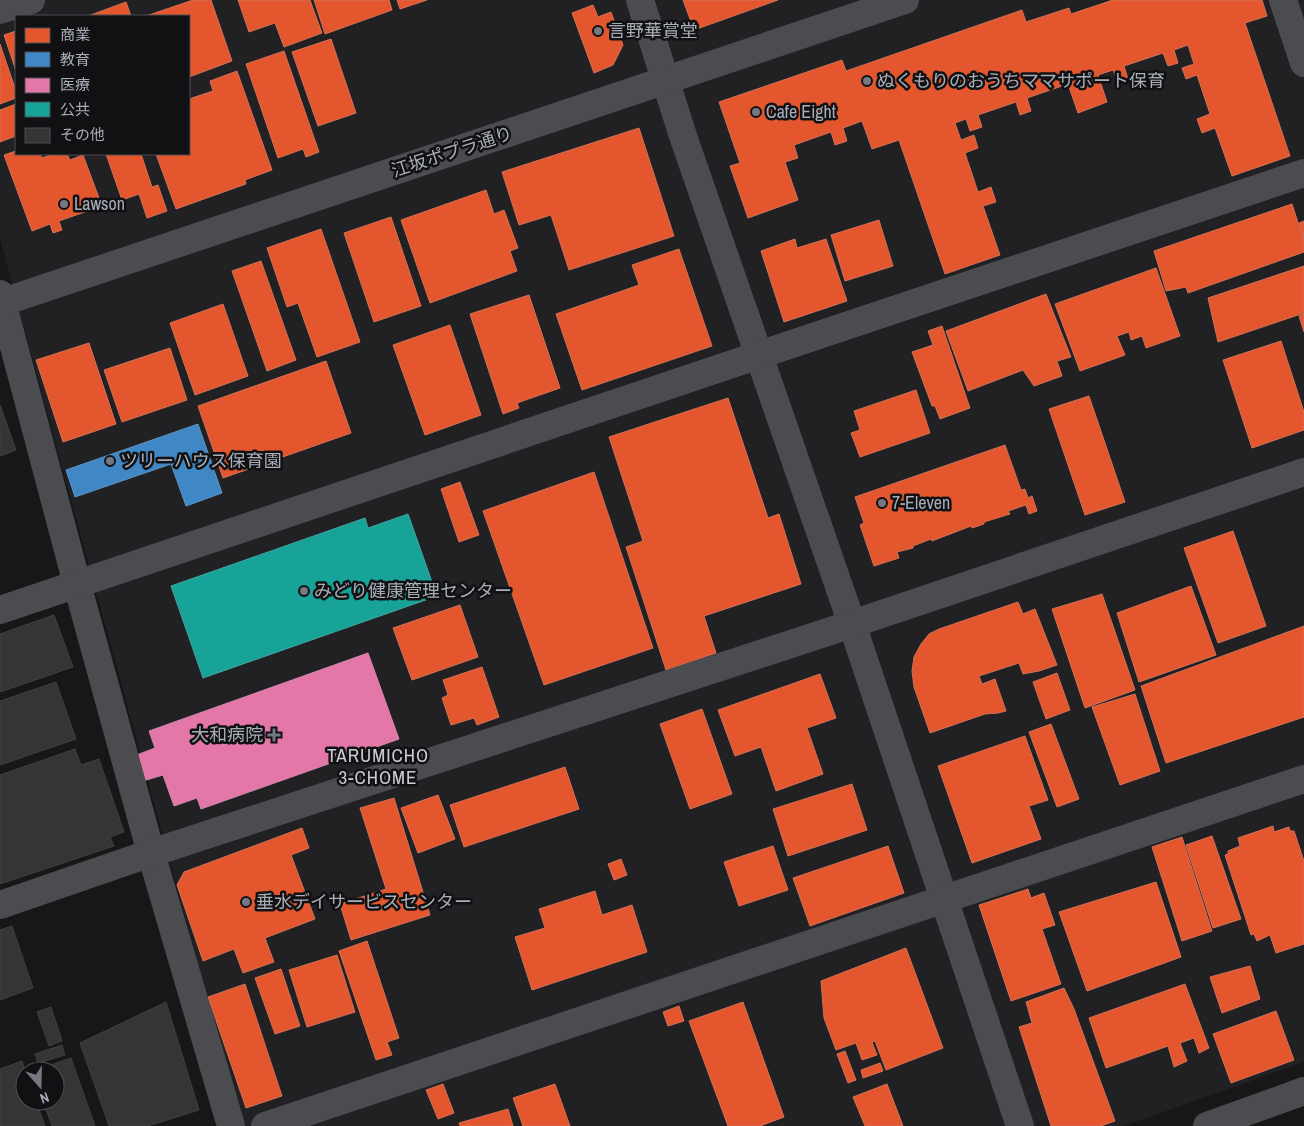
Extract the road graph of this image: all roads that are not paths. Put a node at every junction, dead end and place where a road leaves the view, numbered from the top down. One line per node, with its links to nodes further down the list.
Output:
1 (30, 0): 5 (street)
2 (640, 0): 7 (street)
3 (905, 0): 7 (street, 江坂ポプラ通り)
4 (1283, 0): 6 (street)
5 (0, 10)
6 (1304, 63)
7 (666, 80): 9 (street, 江坂ポプラ通り); 10 (street)
8 (1304, 174): 10 (street)
9 (1, 300): 12 (street)
10 (759, 354): 12 (street); 14 (street)
11 (1304, 472): 14 (street)
12 (77, 584): 13 (street); 16 (street)
13 (0, 610)
14 (852, 624): 16 (street); 17 (street)
15 (1304, 780): 17 (street)
16 (150, 853): 18 (street); 20 (street)
17 (944, 899): 21 (street); 22 (street)
18 (0, 905)
19 (1304, 1091): 23 (street)
20 (230, 1126)
21 (265, 1126)
22 (1020, 1126)
23 (1207, 1126)

